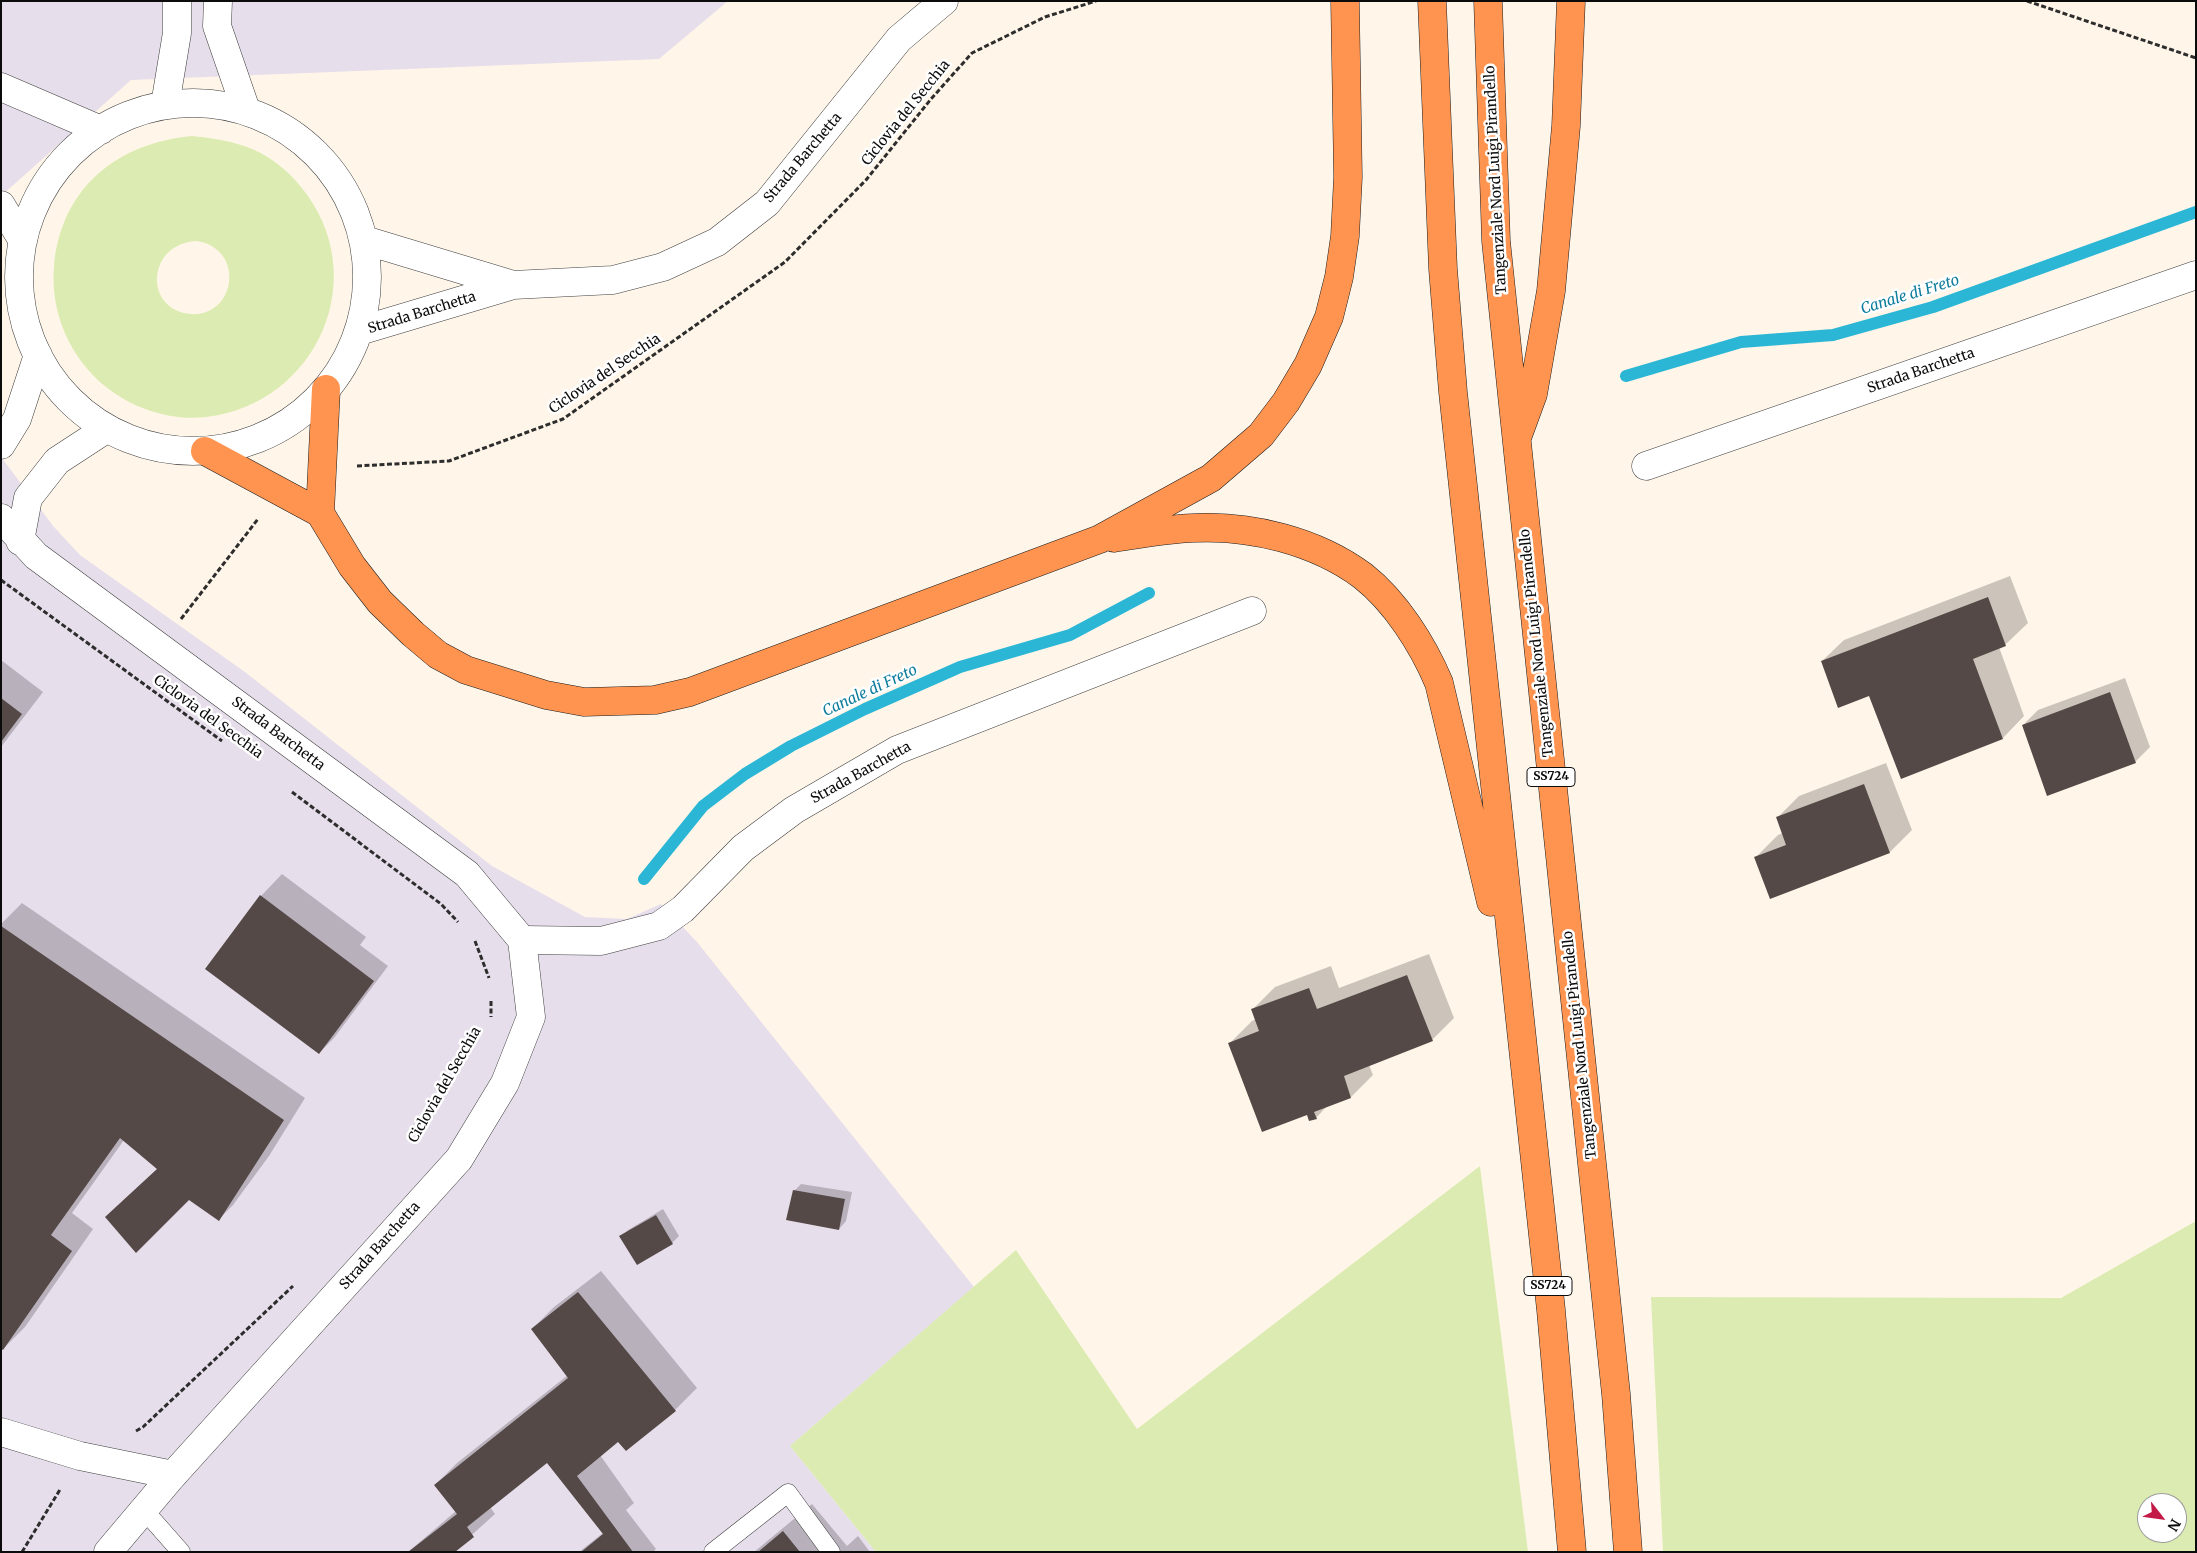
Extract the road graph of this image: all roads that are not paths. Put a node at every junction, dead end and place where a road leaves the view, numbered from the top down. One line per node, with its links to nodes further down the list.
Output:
1 (177, 1): 9 (street)
2 (218, 1): 10 (street)
3 (944, 1): 16 (street, Strada Barchetta)
4 (1345, 1): 27 (highway)
5 (1432, 1): 31 (highway, SS724)
6 (1488, 1): 21 (highway, Tangenziale Nord Luigi Pirandello / SS724)
7 (1571, 1): 21 (highway)
8 (1, 87): 11 (street)
9 (165, 105): 10 (street); 11 (street)
10 (246, 110): 13 (street)
11 (100, 130): 14 (street)
12 (1, 205): 14 (street)
13 (364, 240): 16 (street, Strada Barchetta); 17 (street)
14 (23, 241): 18 (street)
15 (2196, 275): 24 (street, Strada Barchetta)
16 (513, 285): 17 (street, Strada Barchetta)
17 (359, 331): 19 (street)
18 (38, 355): 20 (street); 22 (street)
19 (326, 389): 23 (street); 25 (highway)
20 (106, 429): 23 (street); 28 (street)
21 (1516, 441): 40 (highway, Tangenziale Nord Luigi Pirandello / SS724)
22 (1, 445)
23 (204, 451): 25 (highway)
24 (1646, 466)
25 (320, 513): 27 (highway)
26 (1, 518): 28 (street, Strada Barchetta)
27 (1100, 539): 31 (highway)
28 (20, 541): 30 (street, Strada Barchetta)
29 (1252, 611): 30 (street, Strada Barchetta)
30 (522, 940): 33 (street, Strada Barchetta)
31 (1519, 1021): 39 (highway, SS724)
32 (1, 1432): 33 (street)
33 (173, 1475): 34 (street, Strada Barchetta)
34 (144, 1510): 35 (street, Strada Barchetta); 36 (lane)
35 (108, 1552)
36 (181, 1552)
37 (713, 1552): 38 (lane)
38 (831, 1552)
39 (1572, 1552)
40 (1628, 1552)

